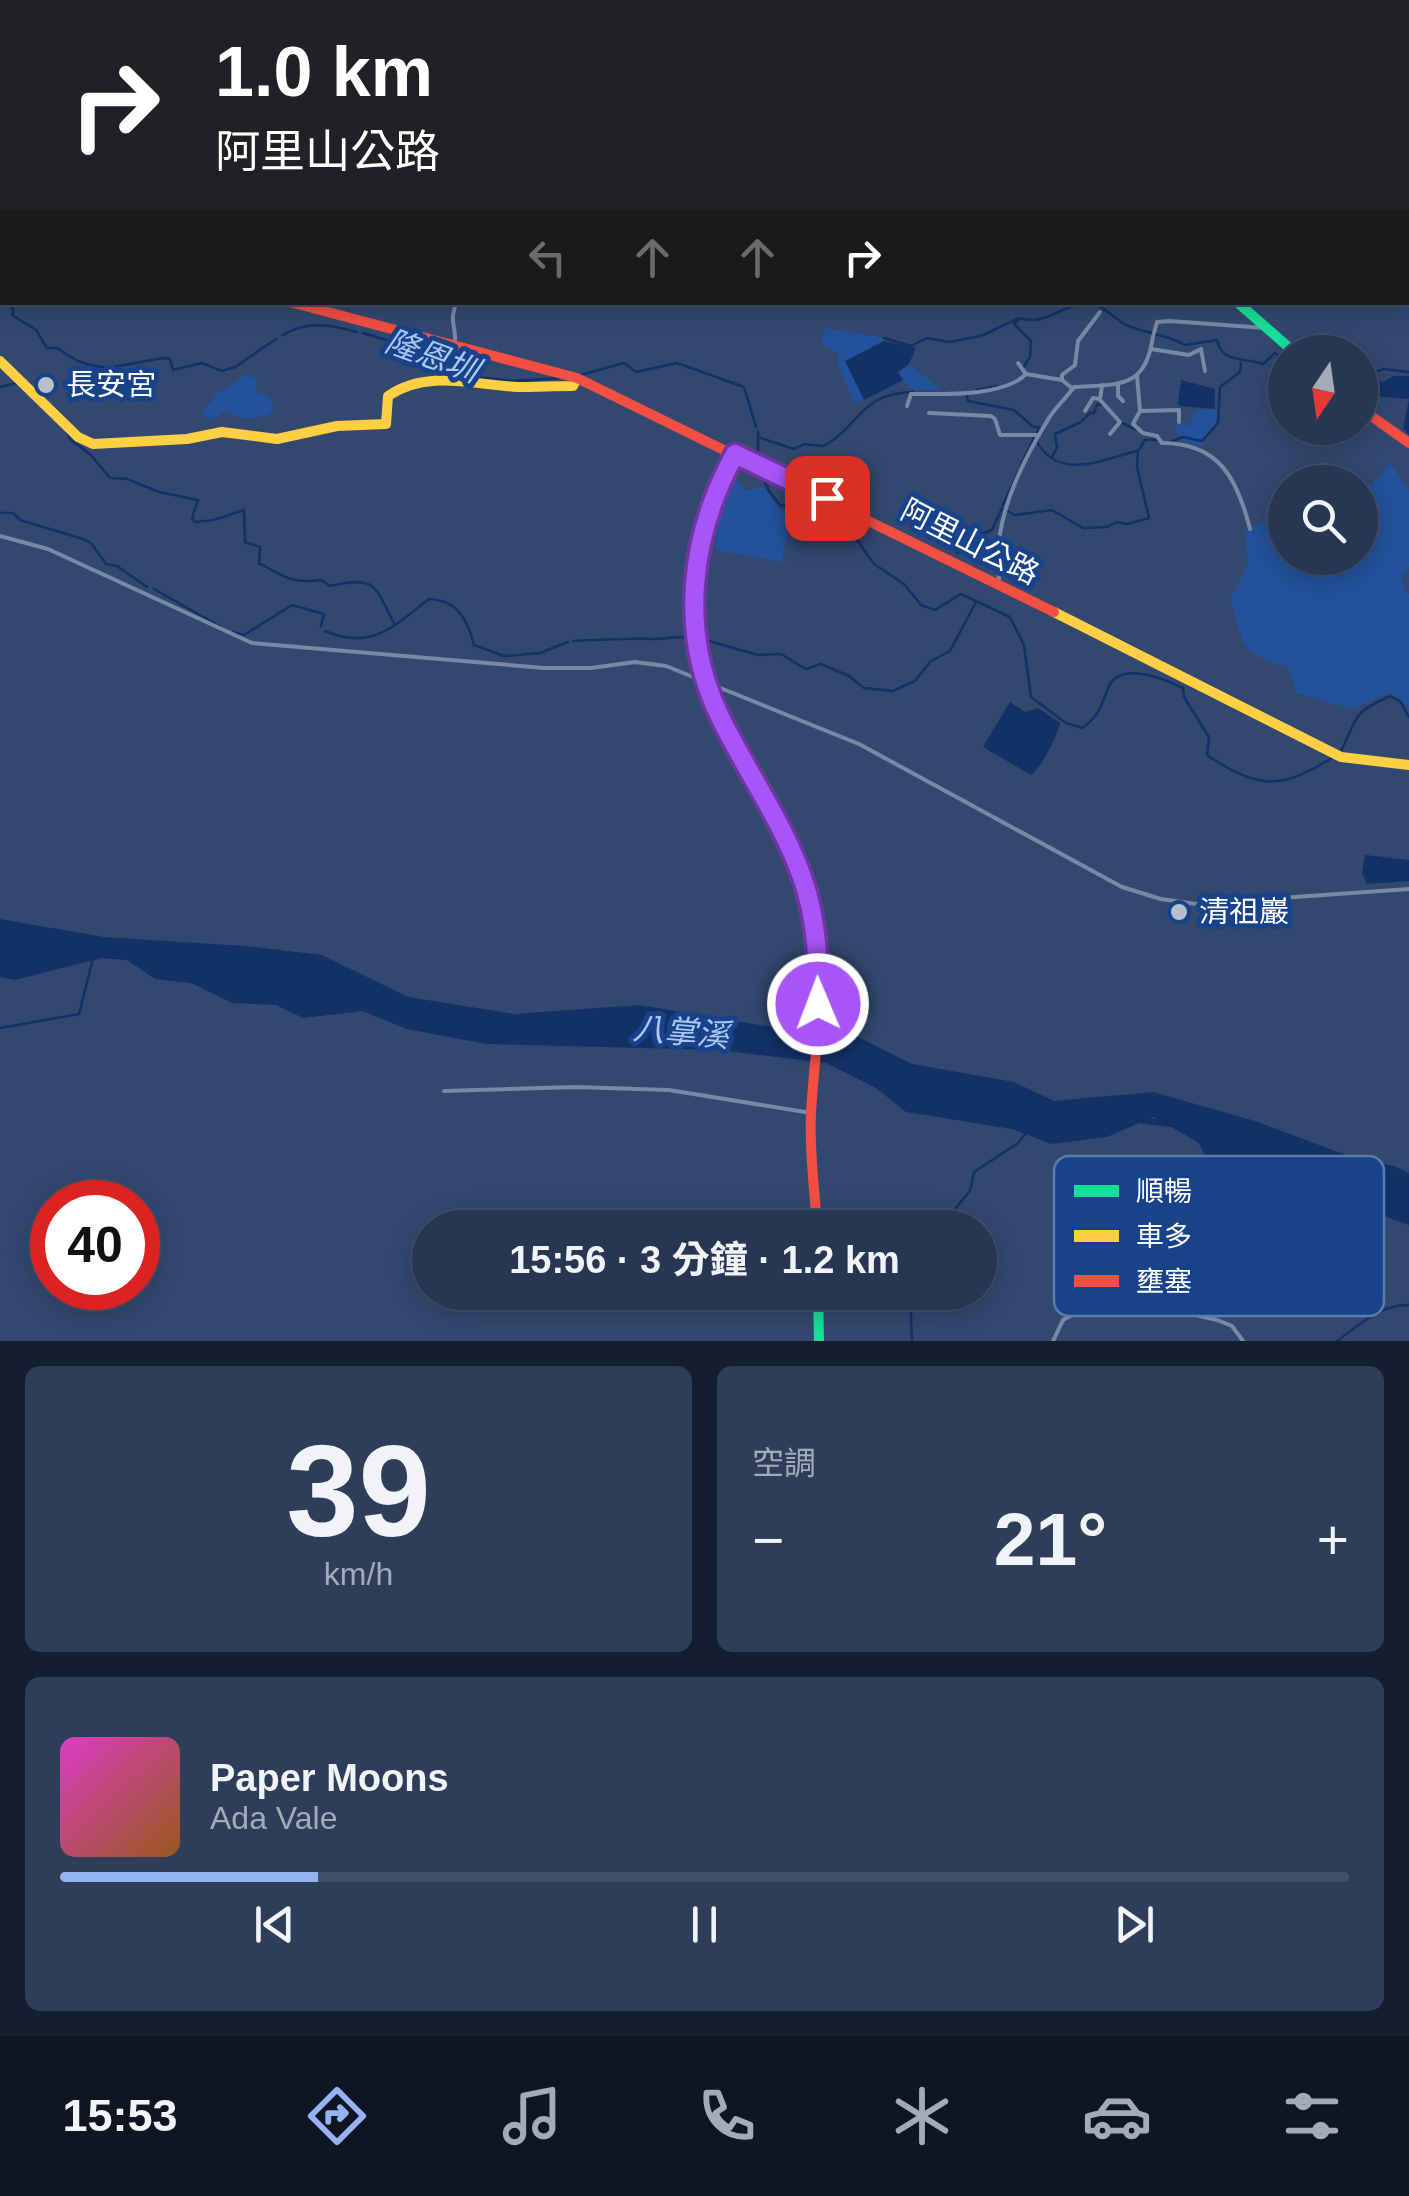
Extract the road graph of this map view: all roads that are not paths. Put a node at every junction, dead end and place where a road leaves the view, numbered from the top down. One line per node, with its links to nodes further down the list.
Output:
1 (307, 305): 7 (street, 阿里山公路)
2 (456, 305): 7 (street)
3 (1240, 305): 5 (street)
4 (1100, 312): 15 (street)
5 (1266, 328): 6 (street); 8 (street)
6 (1274, 335)
7 (454, 346): 14 (street, 阿里山公路)
8 (1152, 349): 11 (street); 13 (street)
9 (0, 360): 14 (street)
10 (1018, 363): 12 (street)
11 (1204, 372)
12 (1026, 374): 15 (street); 21 (street)
13 (1137, 376): 16 (street); 23 (street)
14 (578, 378): 30 (street, 阿里山公路)
15 (1062, 380): 18 (street)
16 (1118, 385): 17 (street); 20 (street)
17 (1102, 386): 18 (street); 19 (street)
18 (1072, 389): 28 (street)
19 (1100, 399): 22 (street); 27 (street)
20 (1123, 401)
21 (907, 406)
22 (1085, 411)
23 (1140, 411): 26 (street); 31 (street)
24 (929, 414): 28 (street)
25 (1378, 420): 29 (street)
26 (1179, 422)
27 (1110, 434)
28 (1039, 435): 33 (street)
29 (1409, 442)
30 (735, 454): 33 (street, 阿里山公路); 34 (street)
31 (1250, 528)
32 (0, 536): 34 (street)
33 (1001, 585): 35 (street, 阿里山公路)
34 (707, 682): 36 (street); 38 (street)
35 (1409, 765)
36 (1409, 888)
37 (444, 1090): 38 (street)
38 (812, 1110): 39 (street)
39 (814, 1210)
40 (818, 1310): 43 (street)
41 (1069, 1316): 44 (street)
42 (1200, 1316): 45 (street)
43 (819, 1341)
44 (1053, 1341)
45 (1243, 1341)

